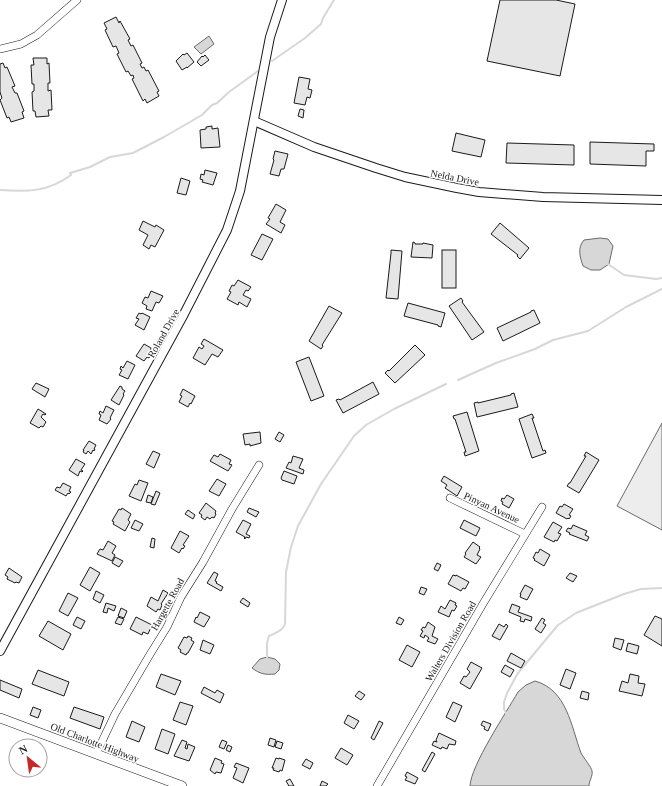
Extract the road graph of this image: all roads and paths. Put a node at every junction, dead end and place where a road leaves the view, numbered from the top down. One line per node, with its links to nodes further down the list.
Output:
1 (77, 0): 3 (street)
2 (282, 0): 4 (street, Roland Drive)
3 (0, 49)
4 (254, 121): 5 (street, Nelda Drive); 10 (street, Roland Drive)
5 (662, 200)
6 (259, 466): 12 (street, Hargette Road)
7 (450, 498): 9 (street, Pinyan Avenue)
8 (542, 507): 9 (street, Walters Division Road)
9 (525, 534): 14 (street, Walters Division Road)
10 (0, 651)
11 (0, 718): 12 (main road, Old Charlotte Highway)
12 (96, 754): 13 (main road, Old Charlotte Highway)
13 (182, 786)
14 (377, 786)

